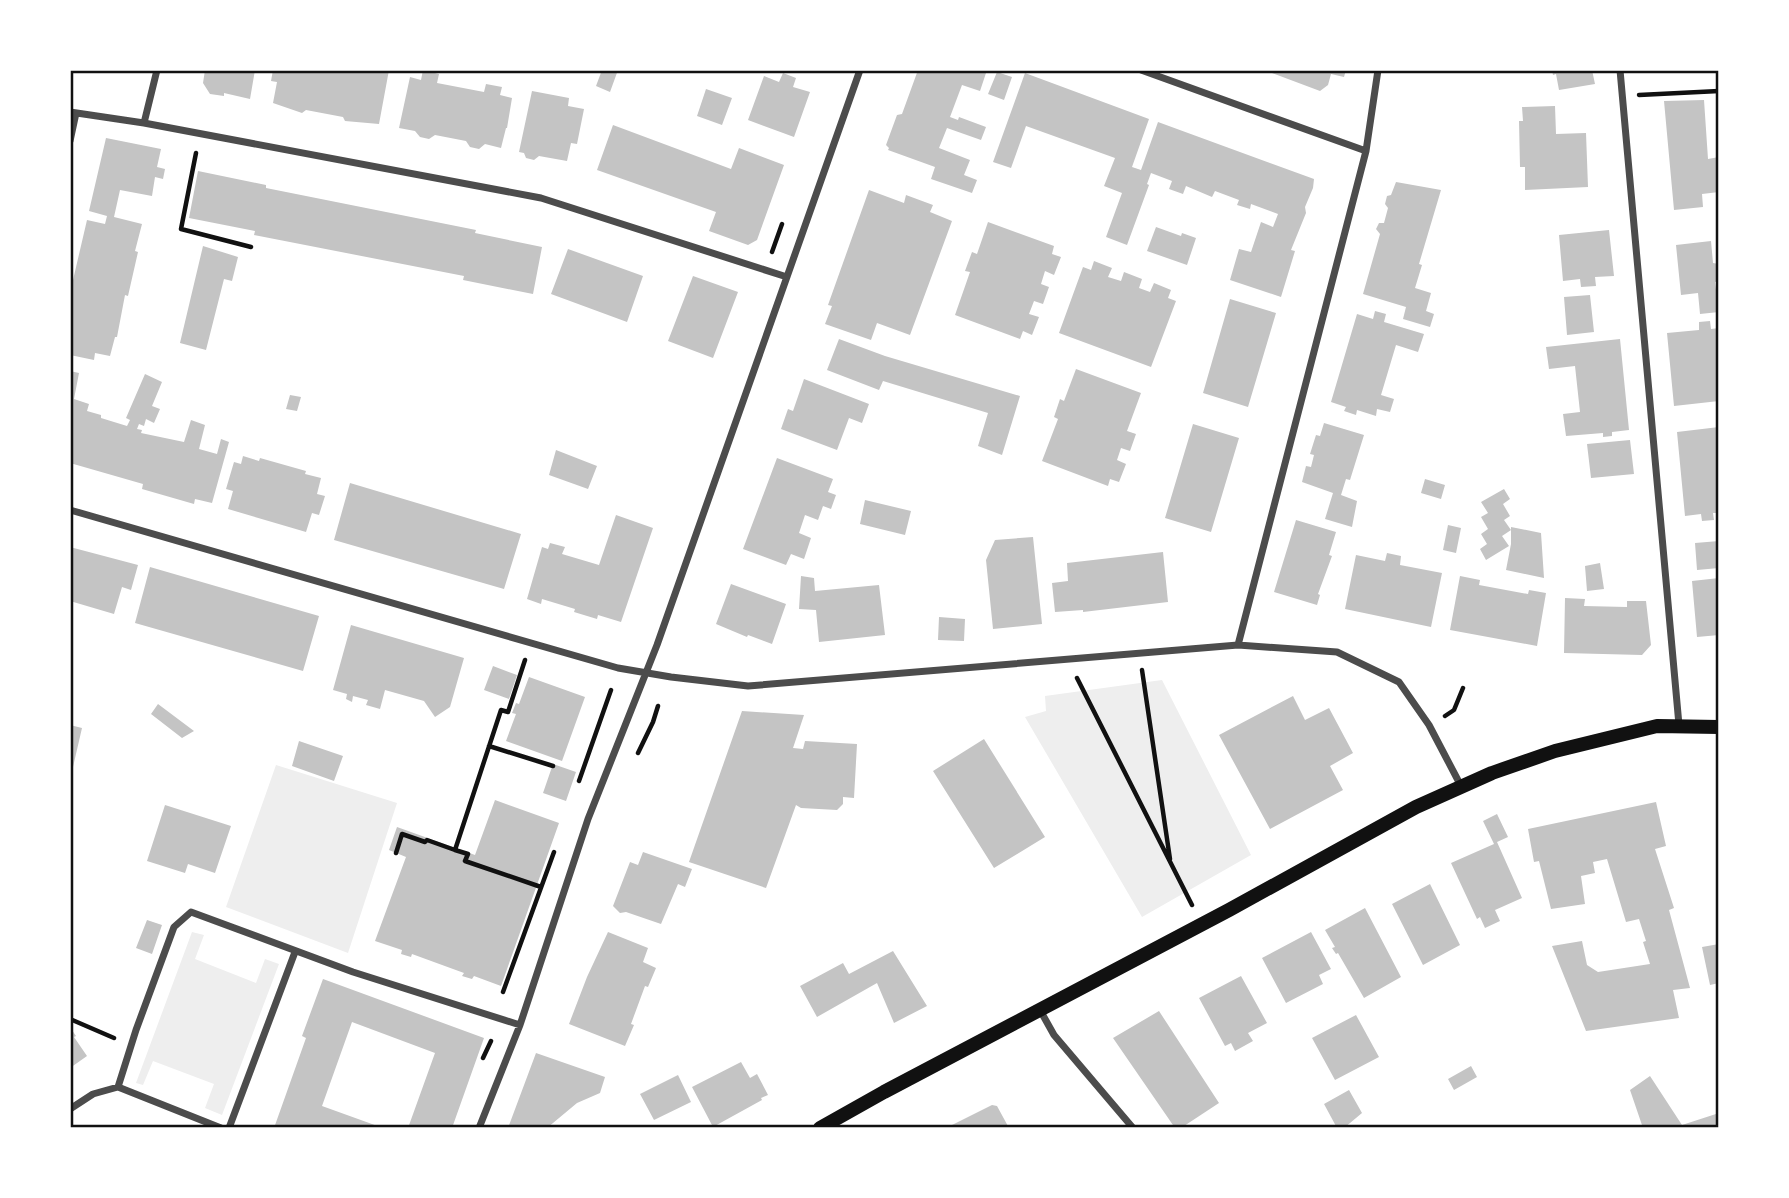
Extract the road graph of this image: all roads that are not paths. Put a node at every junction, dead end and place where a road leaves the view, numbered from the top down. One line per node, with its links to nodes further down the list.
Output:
1 (157, 70): 7 (street)
2 (860, 70): 10 (street)
3 (1141, 70): 9 (street)
4 (1378, 70): 9 (street)
5 (1620, 70): 14 (street)
6 (73, 112): 7 (street); 8 (street)
7 (144, 123): 10 (street)
8 (70, 141)
9 (1366, 151): 12 (street)
10 (787, 277): 13 (street)
11 (70, 510): 13 (street)
12 (1238, 645): 13 (street); 16 (street)
13 (644, 673): 19 (street)
14 (1679, 725): 15 (main road); 16 (main road)
15 (1719, 727)
16 (1461, 786): 18 (main road)
17 (295, 952): 19 (street); 20 (street); 23 (street)
18 (1040, 1010): 25 (main road); 26 (street)
19 (520, 1026): 24 (street)
20 (118, 1087): 21 (street); 22 (street)
21 (70, 1110)
22 (221, 1128)
23 (229, 1128)
24 (479, 1128)
25 (820, 1128)
26 (1133, 1128)

